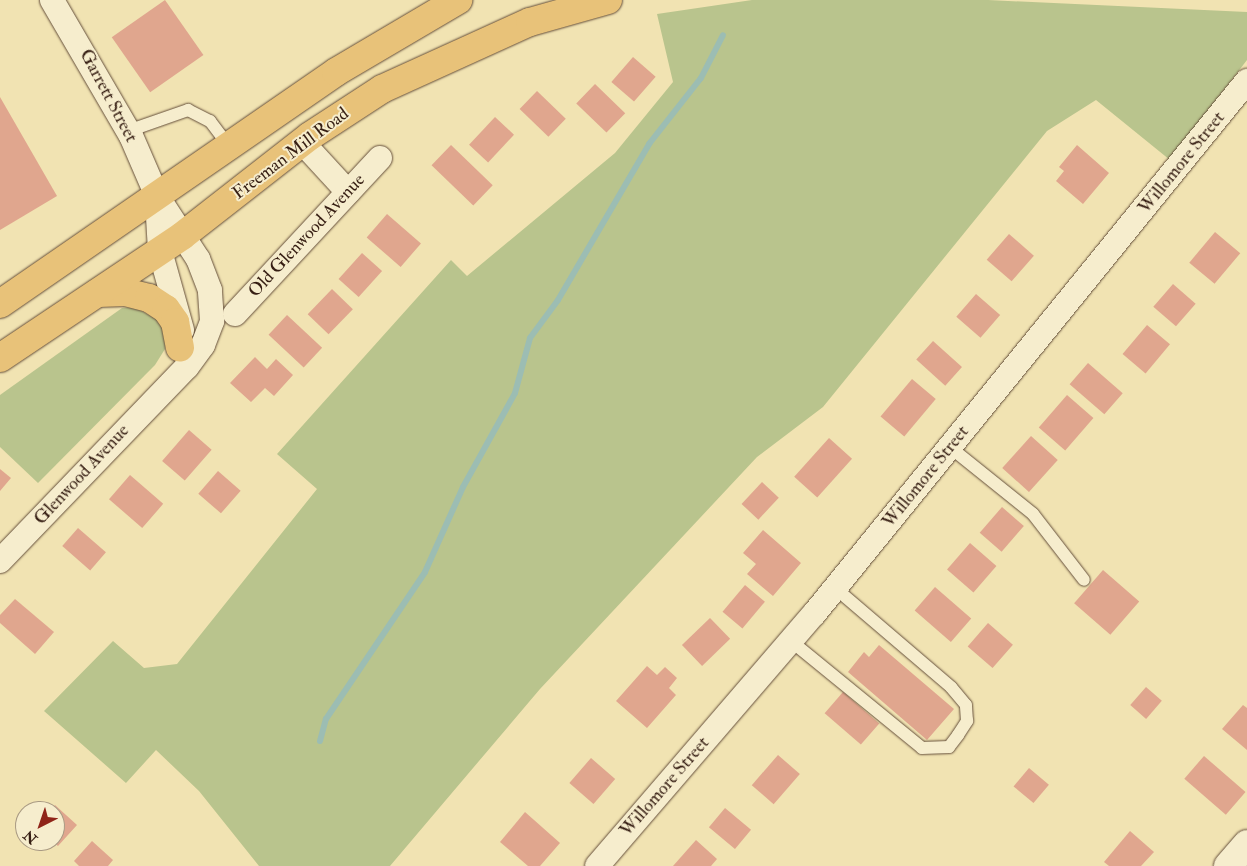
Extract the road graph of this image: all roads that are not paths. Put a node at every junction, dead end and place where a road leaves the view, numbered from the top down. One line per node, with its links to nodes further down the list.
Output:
1 (52, 0): 5 (street, Garrett Street)
2 (608, 0): 6 (main road, Freeman Mill Road)
3 (444, 3): 7 (main road)
4 (1247, 82): 18 (street, Willomore Street)
5 (128, 131): 7 (lane); 10 (street, Garrett Street)
6 (302, 142): 9 (street); 11 (main road, Freeman Mill Road)
7 (229, 146): 10 (main road)
8 (380, 158): 9 (street, Old Glenwood Avenue)
9 (348, 192): 14 (street, Old Glenwood Avenue)
10 (157, 196): 11 (street, Garrett Street); 13 (main road)
11 (171, 244): 12 (main road, Freeman Mill Road); 15 (street, Glenwood Avenue); 17 (street, Glenwood Avenue)
12 (98, 293): 15 (main road); 16 (main road, Freeman Mill Road)
13 (0, 304)
14 (235, 314)
15 (180, 348): 17 (street, Glenwood Avenue)
16 (0, 358)
17 (163, 388): 19 (street, Glenwood Avenue)
18 (951, 448): 20 (lane); 21 (street, Willomore Street)
19 (0, 561)
20 (1084, 580)
21 (835, 588): 22 (street, Willomore Street); 22 (lane)
22 (791, 642): 24 (street, Willomore Street)
23 (1247, 844): 25 (street)
24 (597, 866)
25 (1228, 866)

